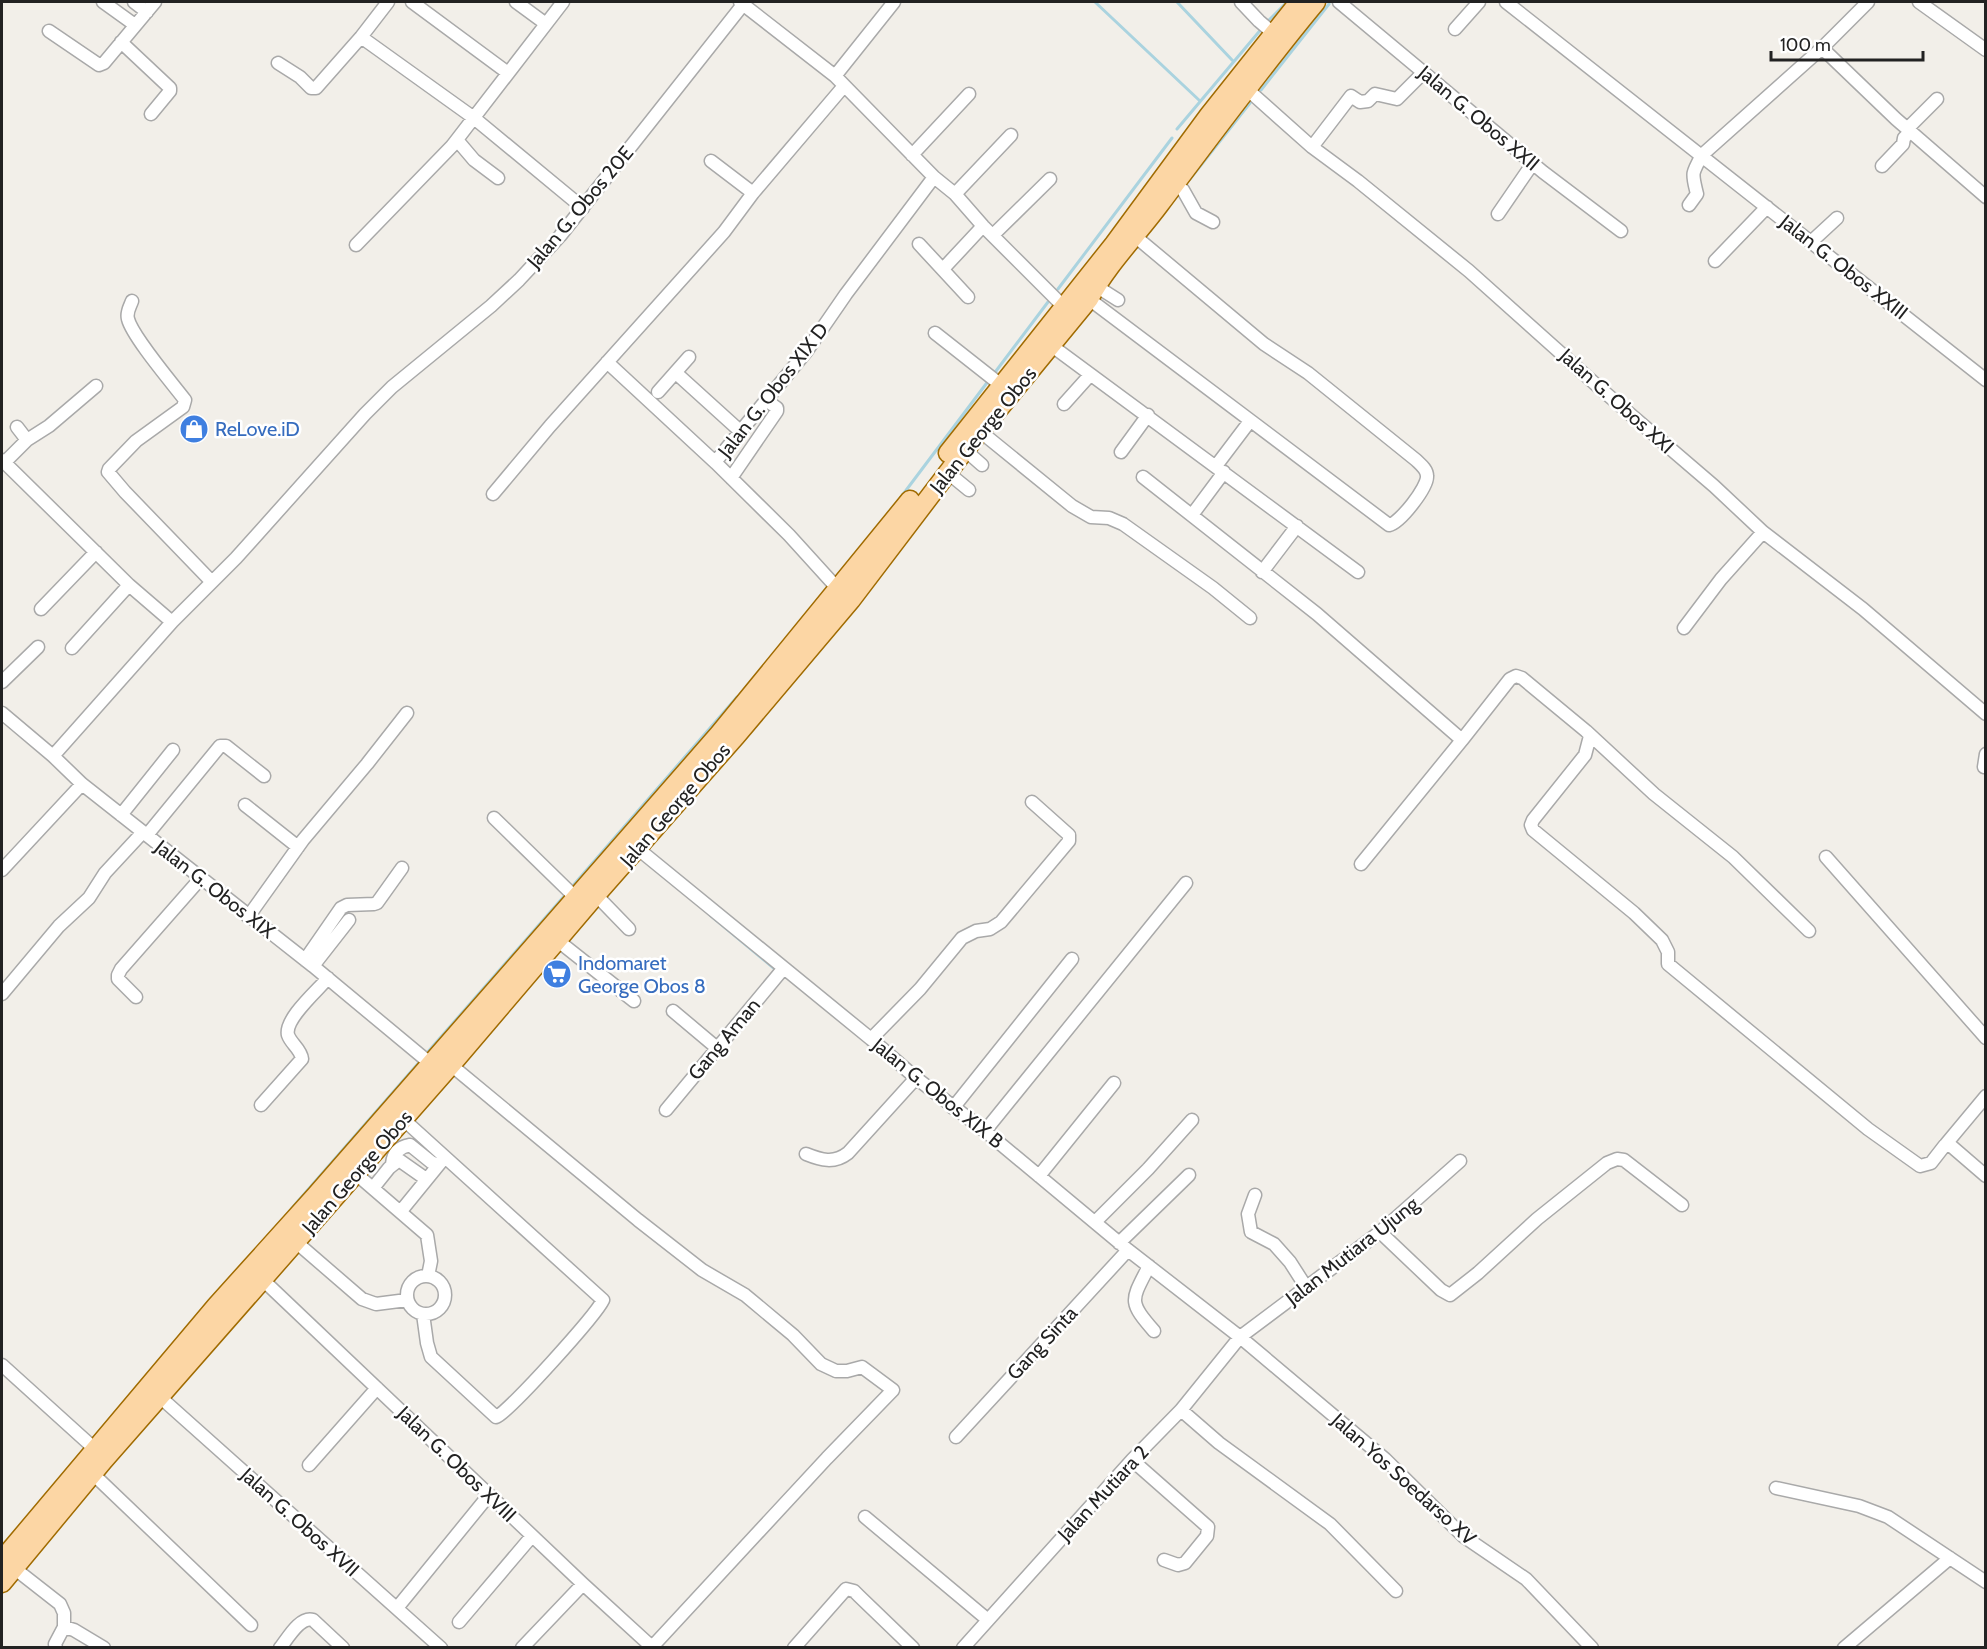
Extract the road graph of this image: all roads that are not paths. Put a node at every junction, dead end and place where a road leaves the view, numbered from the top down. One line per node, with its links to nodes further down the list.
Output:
1 (104, 2): 19 (street)
2 (134, 2): 17 (street)
3 (155, 2): 17 (street)
4 (388, 2): 23 (street)
5 (412, 2): 29 (street)
6 (516, 2): 18 (street)
7 (563, 2): 18 (street)
8 (743, 2): 30 (street); 55 (street, Jalan G. Obos 20E)
9 (894, 2): 30 (street)
10 (1241, 2): 22 (street)
11 (1303, 2): 22 (main road, Jalan George Obos)
12 (1339, 2): 28 (street, Jalan G. Obos XXII)
13 (1479, 2): 20 (street)
14 (1506, 2): 42 (street, Jalan G. Obos XXIII)
15 (1868, 2): 25 (street)
16 (1919, 2): 26 (street)
17 (147, 12): 19 (street)
18 (546, 24): 29 (street)
19 (135, 25): 24 (street)
20 (1455, 29)
21 (49, 31): 24 (street)
22 (1271, 31): 32 (main road, Jalan George Obos); 72 (main road, Jalan George Obos)
23 (362, 37): 27 (street); 36 (street)
24 (121, 42): 35 (street)
25 (1822, 48): 37 (street); 42 (street)
26 (1986, 50)
27 (278, 63)
28 (1424, 72): 40 (street); 44 (street, Jalan G. Obos XXII)
29 (508, 73): 36 (street)
30 (835, 76): 31 (street)
31 (844, 86): 41 (street); 50 (street)
32 (1248, 90): 40 (street, Jalan G. Obos XXI); 49 (main road, Jalan George Obos)
33 (969, 94): 41 (street)
34 (1937, 99): 37 (street)
35 (151, 114)
36 (474, 118): 39 (street); 55 (street)
37 (1908, 130): 45 (street); 52 (street)
38 (1011, 135): 51 (street)
39 (457, 140): 47 (street); 65 (street)
40 (1312, 147): 104 (street, Jalan G. Obos XXI)
41 (912, 155): 46 (street)
42 (1701, 155): 53 (street); 54 (street, Jalan G. Obos XXIII)
43 (711, 161): 50 (street)
44 (1533, 163): 56 (street); 60 (street, Jalan G. Obos XXII)
45 (1882, 166)
46 (934, 177): 51 (street); 83 (street, Jalan G. Obos XIX D)
47 (498, 178)
48 (1050, 178): 61 (street)
49 (1175, 184): 58 (street); 62 (main road, Jalan George Obos)
50 (753, 193): 76 (street)
51 (956, 194): 59 (street)
52 (1986, 197)
53 (1689, 205)
54 (1767, 207): 63 (street, Jalan G. Obos XXIII); 66 (street)
55 (583, 208): 108 (street, Jalan G. Obos 20E)
56 (1498, 214)
57 (1837, 218): 63 (street)
58 (1213, 222)
59 (983, 226): 61 (street); 67 (street)
60 (1621, 231)
61 (993, 236): 72 (street)
62 (1136, 237): 68 (main road, Jalan George Obos); 86 (street)
63 (1811, 242): 79 (street, Jalan G. Obos XXIII)
64 (919, 244): 67 (street)
65 (356, 245)
66 (1715, 261)
67 (943, 269): 69 (street)
68 (1093, 292): 70 (street); 74 (main road, Jalan George Obos); 86 (street)
69 (968, 297)
70 (1118, 300)
71 (132, 301): 108 (street)
72 (1063, 306): 80 (main road, Jalan George Obos)
73 (935, 333): 80 (street)
74 (1052, 346): 78 (street); 89 (main road, Jalan George Obos)
75 (689, 357): 77 (street)
76 (608, 362): 94 (street); 101 (street)
77 (676, 373): 82 (street); 88 (street)
78 (1090, 375): 84 (street); 85 (street)
79 (1986, 380)
80 (1001, 385): 110 (main road, Jalan George Obos)
81 (96, 386): 90 (street)
82 (658, 392)
83 (766, 400): 88 (street, Jalan G. Obos XIX D); 99 (street)
84 (1064, 404)
85 (1148, 415): 92 (street); 96 (street)
86 (1250, 421): 96 (street)
87 (17, 427): 90 (street)
88 (740, 431): 94 (street, Jalan G. Obos XIX D)
89 (981, 432): 91 (main road, Jalan George Obos); 112 (street)
90 (27, 440): 93 (street)
91 (965, 450): 95 (street); 97 (main road, Jalan George Obos)
92 (1120, 452)
93 (3, 461): 105 (street)
94 (716, 463): 99 (street, Jalan G. Obos XIX D)
95 (982, 465)
96 (1220, 469): 102 (street); 103 (street)
97 (947, 472): 100 (street); 133 (main road, Jalan George Obos)
98 (1143, 477): 102 (street)
99 (731, 478): 110 (street, Jalan G. Obos XIX D)
100 (969, 490)
101 (493, 494)
102 (1192, 515): 106 (street)
103 (1297, 526): 106 (street); 107 (street)
104 (1763, 532): 114 (street); 120 (street, Jalan G. Obos XXI)
105 (96, 552): 109 (street); 111 (street)
106 (1262, 572): 122 (street)
107 (1358, 572)
108 (211, 581): 113 (street, Jalan G. Obos 20E)
109 (129, 585): 113 (street); 116 (street)
110 (838, 589): 141 (main road, Jalan George Obos)
111 (42, 609)
112 (1250, 618)
113 (172, 622): 124 (street, Jalan G. Obos 20E)
114 (1684, 628)
115 (38, 647): 117 (street)
116 (72, 648)
117 (2, 682)
118 (2, 713): 124 (street, Jalan G. Obos XIX)
119 (407, 713): 132 (street)
120 (1986, 714)
121 (1590, 735): 122 (street); 145 (street); 169 (street)
122 (1462, 740): 135 (street)
123 (172, 750): 129 (street)
124 (53, 756): 126 (street, Jalan G. Obos XIX)
125 (264, 776): 131 (street)
126 (82, 784): 129 (street, Jalan G. Obos XIX); 137 (street)
127 (1032, 802): 156 (street)
128 (245, 805): 132 (street)
129 (121, 815): 131 (street, Jalan G. Obos XIX)
130 (494, 818): 141 (street)
131 (145, 833): 138 (street, Jalan G. Obos XIX); 151 (street)
132 (298, 847): 142 (street)
133 (637, 848): 140 (main road, Jalan George Obos); 149 (street, Jalan G. Obos XIX B)
134 (1826, 857): 155 (street)
135 (1361, 864)
136 (402, 868): 148 (street)
137 (2, 870)
138 (201, 878): 142 (street, Jalan G. Obos XIX); 152 (street)
139 (1186, 883): 168 (street)
140 (596, 894): 144 (street); 146 (main road, Jalan George Obos)
141 (576, 897): 158 (main road, Jalan George Obos)
142 (249, 916): 148 (street, Jalan G. Obos XIX)
143 (349, 920): 148 (street)
144 (629, 929)
145 (1809, 931)
146 (557, 940): 153 (street); 159 (main road, Jalan George Obos)
147 (1072, 959): 164 (street)
148 (309, 963): 150 (street, Jalan G. Obos XIX)
149 (783, 969): 156 (street, Jalan G. Obos XIX B); 157 (street, Gang Aman)
150 (328, 978): 158 (street, Jalan G. Obos XIX); 163 (street)
151 (2, 994)
152 (136, 998)
153 (634, 1001)
154 (673, 1011): 157 (street)
155 (1986, 1038)
156 (871, 1039): 160 (street, Jalan G. Obos XIX B)
157 (717, 1048): 165 (street, Gang Aman)
158 (430, 1064): 200 (main road, Jalan George Obos)
159 (455, 1067): 167 (main road, Jalan George Obos); 226 (street)
160 (916, 1078): 164 (street, Jalan G. Obos XIX B); 170 (street)
161 (1114, 1083): 176 (street)
162 (1986, 1095): 169 (street)
163 (261, 1105)
164 (953, 1108): 168 (street, Jalan G. Obos XIX B)
165 (666, 1110)
166 (1192, 1120): 183 (street)
167 (407, 1122): 171 (street); 174 (main road, Jalan George Obos)
168 (985, 1131): 176 (street, Jalan G. Obos XIX B)
169 (1947, 1144): 177 (street)
170 (806, 1154)
171 (442, 1161): 173 (street); 178 (street); 192 (street)
172 (1460, 1161): 184 (street, Jalan Mutiara Ujung)
173 (392, 1164): 178 (street); 179 (street)
174 (356, 1173): 179 (street); 185 (main road, Jalan George Obos)
175 (1189, 1175): 186 (street, Gang Sinta)
176 (1039, 1176): 183 (street, Jalan G. Obos XIX B)
177 (1986, 1176)
178 (426, 1179): 182 (street)
179 (373, 1188): 182 (street)
180 (1255, 1195): 190 (street)
181 (1682, 1205): 184 (street)
182 (400, 1211): 188 (street)
183 (1095, 1222): 186 (street, Jalan G. Obos XIX B)
184 (1380, 1232): 190 (street, Jalan Mutiara Ujung)
185 (299, 1245): 189 (main road, Jalan George Obos); 191 (street)
186 (1124, 1246): 187 (street, Jalan G. Obos XIX B); 199 (street, Gang Sinta)
187 (1149, 1266): 193 (street); 194 (street, Jalan G. Obos XIX B)
188 (428, 1276): 191 (street); 192 (street)
189 (263, 1280): 196 (street, Jalan G. Obos XVIII); 197 (main road, Jalan George Obos)
190 (1306, 1287): 194 (street, Jalan Mutiara Ujung)
191 (407, 1300): 192 (street)
192 (423, 1314)
193 (1154, 1331)
194 (1240, 1337): 198 (street, Jalan Mutiara 2); 230 (street, Jalan Yos Soedarso XV)
195 (2, 1365): 200 (street)
196 (377, 1388): 202 (street); 205 (street, Jalan G. Obos XVIII)
197 (160, 1397): 203 (main road, Jalan George Obos); 215 (street, Jalan G. Obos XVII)
198 (1181, 1410): 201 (street, Jalan Mutiara 2); 214 (street)
199 (956, 1437)
200 (96, 1450): 210 (main road, Jalan George Obos)
201 (1132, 1460): 209 (street); 216 (street, Jalan Mutiara 2)
202 (309, 1465)
203 (92, 1473): 210 (main road, Jalan George Obos); 218 (street)
204 (1776, 1488): 208 (street)
205 (489, 1495): 207 (street, Jalan G. Obos XVIII); 215 (street)
206 (865, 1517): 216 (street)
207 (532, 1536): 213 (street, Jalan G. Obos XVIII); 217 (street)
208 (1950, 1558): 211 (street); 231 (street)
209 (1164, 1560)
210 (8, 1564): 212 (main road, Jalan George Obos); 219 (street)
211 (1986, 1582)
212 (2, 1583)
213 (583, 1584): 225 (street); 226 (street, Jalan G. Obos XVIII)
214 (1395, 1591)
215 (397, 1608): 224 (street, Jalan G. Obos XVII)
216 (988, 1620): 229 (street, Jalan Mutiara 2)
217 (459, 1622)
218 (251, 1625)
219 (64, 1627): 220 (street); 221 (street)
220 (56, 1647)
221 (104, 1647)
222 (280, 1647): 223 (street)
223 (343, 1647)
224 (441, 1647)
225 (522, 1647)
226 (652, 1647)
227 (794, 1647): 228 (street)
228 (913, 1647)
229 (963, 1647)
230 (1592, 1647)
231 (1844, 1647)

